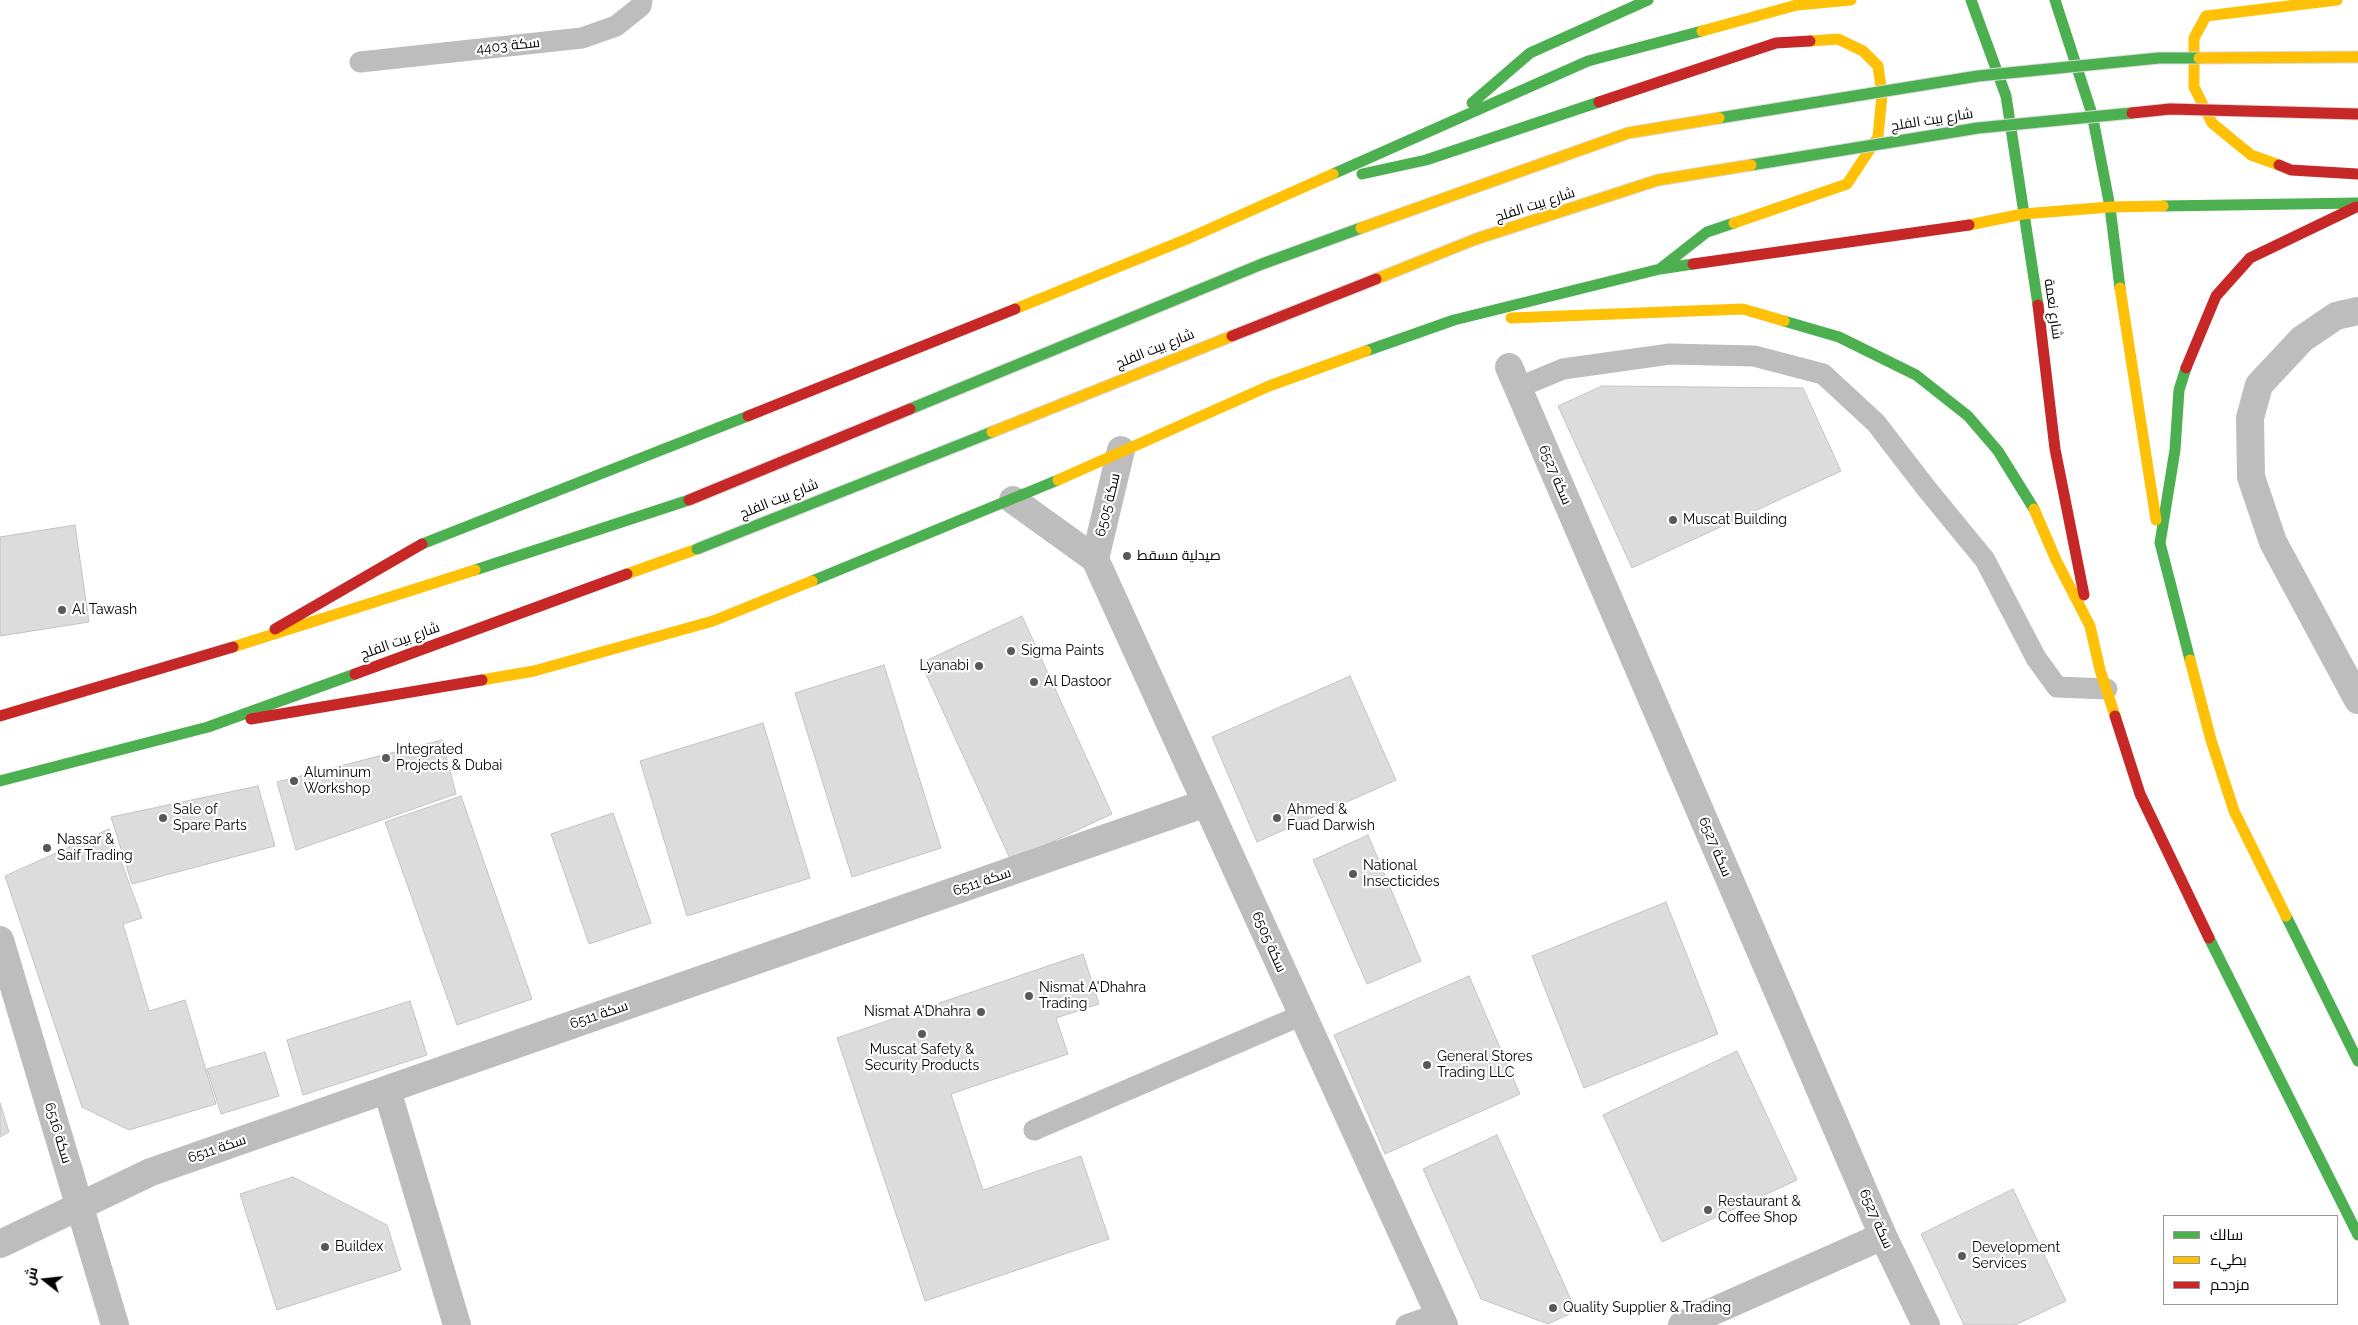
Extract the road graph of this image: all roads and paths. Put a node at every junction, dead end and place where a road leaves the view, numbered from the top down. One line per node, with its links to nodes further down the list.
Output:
1 (642, 0): 8 (lane, سكة 4403)
2 (1648, 0): 10 (street)
3 (1851, 0): 10 (street)
4 (1971, 0): 15 (street, شارع نعمة)
5 (2055, 0): 14 (street)
6 (2337, 0): 11 (street)
7 (2358, 57): 25 (street, bridge)
8 (360, 62)
9 (2358, 114): 29 (street, شارع بيت الفلج, bridge)
10 (1452, 121): 12 (street)
11 (2358, 174)
12 (1313, 184): 16 (street); 25 (street)
13 (2358, 205): 14 (street); 22 (street)
14 (2110, 207): 15 (street); 22 (street)
15 (2024, 214): 16 (street); 24 (street, شارع نعمة)
16 (1660, 269): 18 (street)
17 (2358, 311): 27 (street)
18 (1454, 320): 20 (street); 24 (street)
19 (1513, 378): 26 (lane); 39 (street, سكة 6527)
20 (1122, 450): 21 (street); 23 (street, سكة 6505)
21 (1013, 500): 23 (street, سكة 6505); 29 (street)
22 (2160, 543): 34 (street)
23 (1095, 559): 31 (street, سكة 6505)
24 (2090, 626): 26 (street)
25 (255, 641): 28 (street)
26 (2107, 689): 38 (street)
27 (2358, 700)
28 (0, 716)
29 (208, 727): 30 (street, شارع بيت الفلج)
30 (0, 781)
31 (1206, 803): 33 (street, سكة 6505); 35 (street, سكة 6511)
32 (0, 940): 37 (street, سكة 6516)
33 (1302, 1015): 36 (lane); 41 (street, سكة 6505)
34 (2358, 1061)
35 (387, 1090): 37 (street, سكة 6511); 43 (street)
36 (1034, 1130)
37 (80, 1206): 40 (street, سكة 6511); 42 (street, سكة 6516)
38 (2358, 1235)
39 (1884, 1236): 45 (street); 46 (street, سكة 6527)
40 (0, 1244)
41 (1441, 1319): 44 (lane)
42 (116, 1325)
43 (456, 1325)
44 (1406, 1325)
45 (1682, 1325)
46 (1926, 1325)

